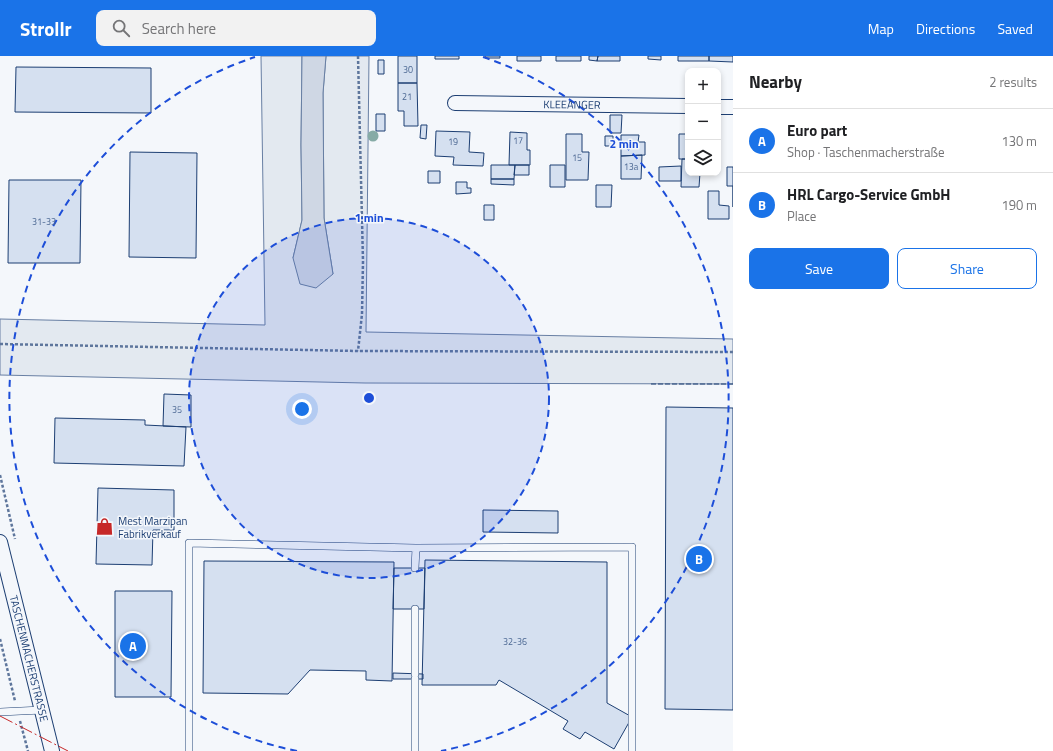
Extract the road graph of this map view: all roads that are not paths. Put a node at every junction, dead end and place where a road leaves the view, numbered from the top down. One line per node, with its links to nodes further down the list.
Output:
1 (455, 103): 2 (street, KLEEANGER)
2 (685, 106)
3 (721, 107): 4 (street)
4 (733, 107)
5 (0, 542): 8 (street, TASCHENMACHERSTRASSE)
6 (416, 548): 7 (lane); 13 (lane); 15 (lane)
7 (415, 568)
8 (4, 580): 10 (street, TASCHENMACHERSTRASSE)
9 (415, 609): 14 (lane)
10 (42, 710): 11 (lane); 12 (street, TASCHENMACHERSTRASSE)
11 (0, 712)
12 (52, 751)
13 (189, 751)
14 (415, 751)
15 (632, 751)

